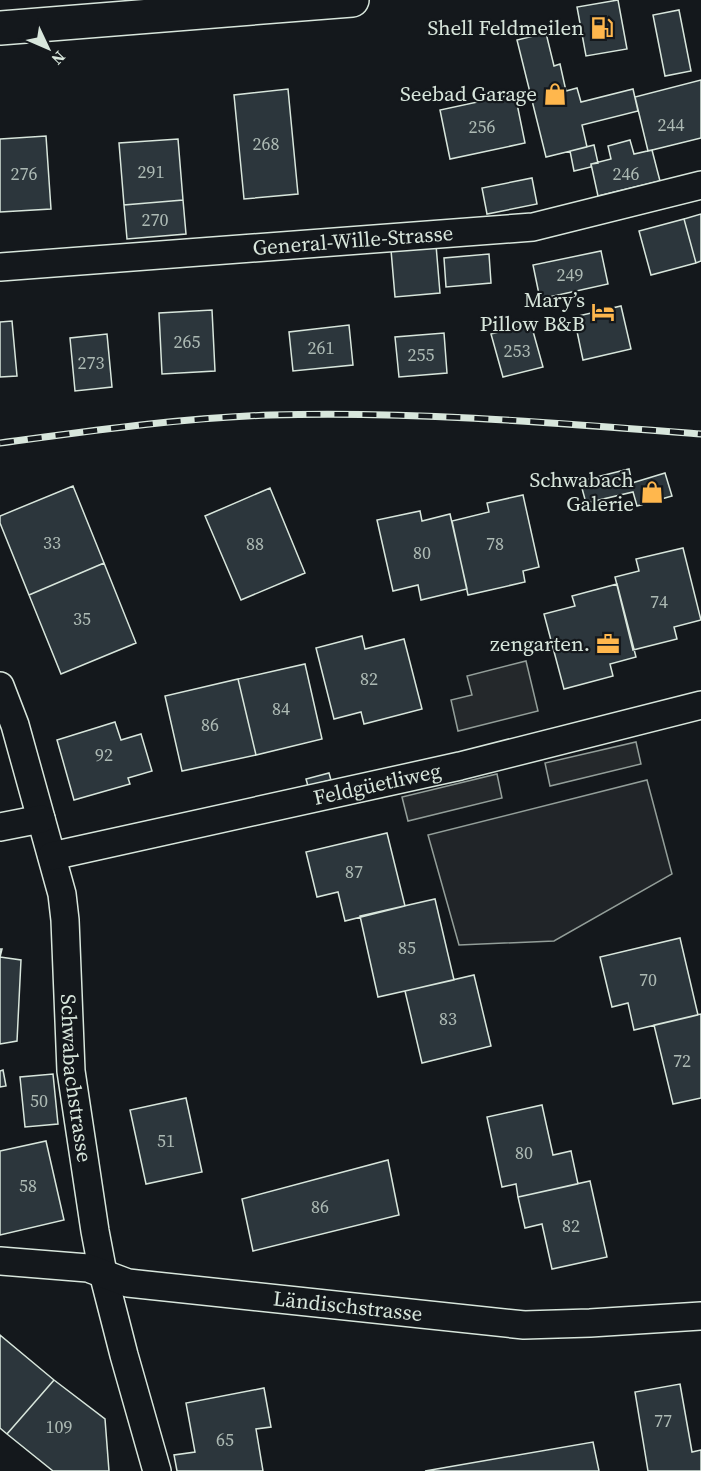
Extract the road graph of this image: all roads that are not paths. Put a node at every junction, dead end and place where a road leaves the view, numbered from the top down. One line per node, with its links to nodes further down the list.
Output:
1 (352, 0): 2 (main road)
2 (0, 28)
3 (701, 185): 4 (street, General-Wille-Strasse)
4 (0, 267)
5 (0, 686): 7 (street, Schwabachstrasse)
6 (701, 705): 9 (street, Feldgüetliweg)
7 (41, 819): 8 (street); 9 (street, Schwabachstrasse)
8 (0, 827)
9 (52, 856): 11 (street, Schwabachstrasse)
10 (0, 1261): 11 (street, Ländischstrasse)
11 (103, 1273): 12 (street, Ländischstrasse); 13 (street, Schwabachstrasse)
12 (701, 1316)
13 (157, 1471)

